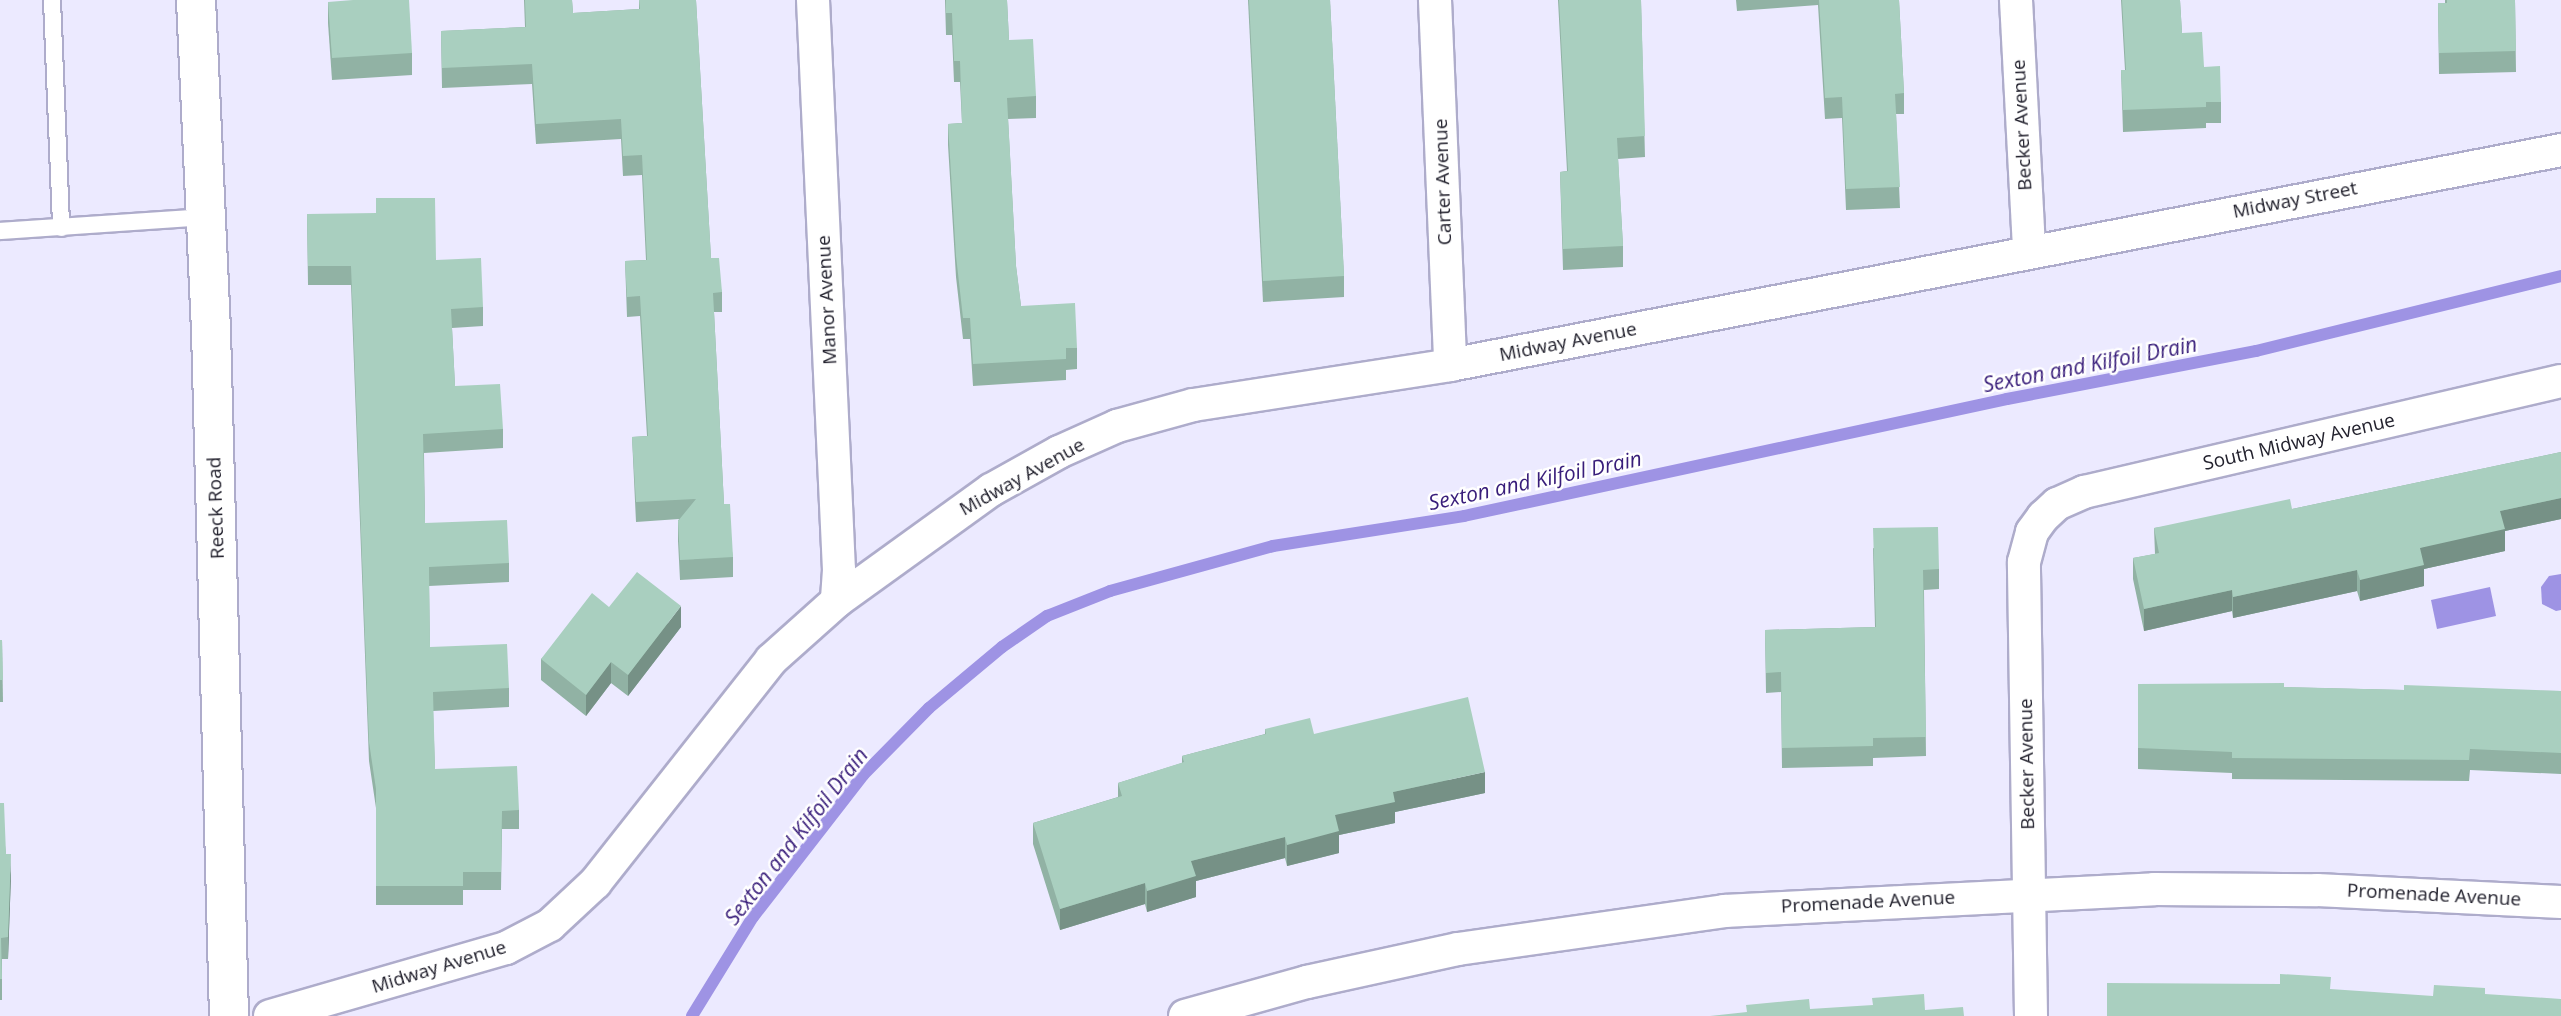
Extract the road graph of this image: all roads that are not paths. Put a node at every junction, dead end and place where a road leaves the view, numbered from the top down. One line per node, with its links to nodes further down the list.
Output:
1 (52, 0): 8 (lane)
2 (196, 0): 7 (street, Reeck Road)
3 (813, 0): 14 (street, Manor Avenue)
4 (1435, 0): 11 (street, Carter Avenue)
5 (2016, 0): 10 (street, Becker Avenue)
6 (2561, 150): 10 (street, Midway Street)
7 (206, 217): 8 (lane); 17 (street, Reeck Road)
8 (61, 228): 9 (lane)
9 (0, 231)
10 (2029, 251): 11 (street, Midway Avenue)
11 (1450, 365): 14 (street, Midway Avenue)
12 (2561, 381): 13 (street, South Midway Avenue)
13 (2043, 517): 15 (street, Becker Avenue)
14 (837, 601): 18 (street, Midway Avenue)
15 (2029, 895): 16 (street, Promenade Avenue); 19 (street, Promenade Avenue); 20 (street, Becker Avenue)
16 (2561, 902)
17 (229, 1016)
18 (270, 1016)
19 (1185, 1016)
20 (2031, 1016)

